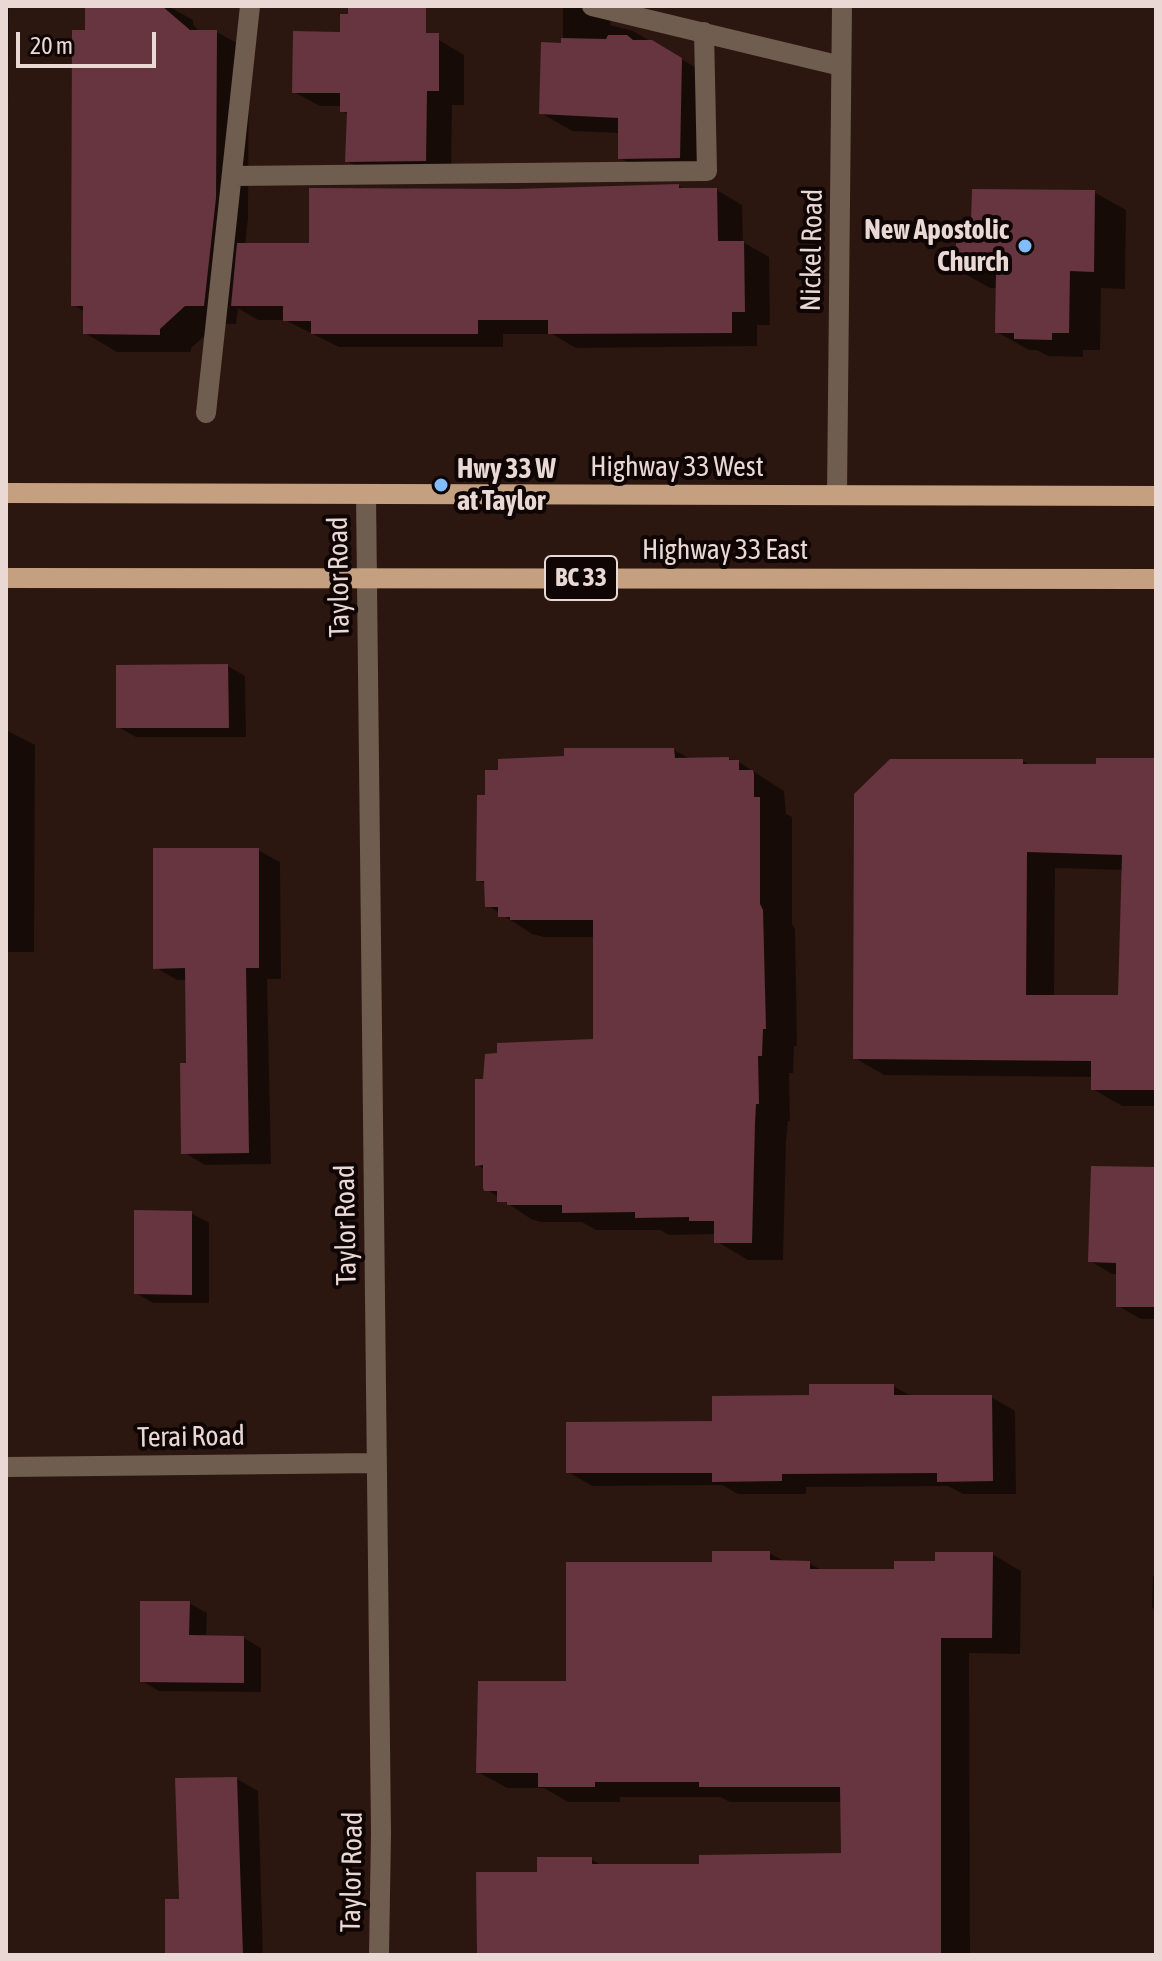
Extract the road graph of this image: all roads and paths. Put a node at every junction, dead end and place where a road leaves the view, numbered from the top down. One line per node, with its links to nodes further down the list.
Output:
1 (250, 6): 6 (street)
2 (592, 6): 4 (street)
3 (842, 6): 5 (street, Nickel Road)
4 (704, 32): 5 (street); 6 (street)
5 (841, 66): 10 (street, Nickel Road)
6 (233, 176): 7 (street)
7 (206, 413)
8 (6, 493): 9 (main road, Highway 33 West)
9 (366, 494): 10 (main road, Highway 33 West); 13 (street, Taylor Road)
10 (837, 495): 11 (main road, Highway 33 West)
11 (1156, 496)
12 (6, 578): 13 (main road, Highway 33 East / BC 33)
13 (367, 578): 14 (main road, Highway 33 East / BC 33); 15 (street, Taylor Road)
14 (1156, 579)
15 (376, 1463): 16 (street, Terai Road); 17 (street, Taylor Road)
16 (6, 1467)
17 (379, 1955)

